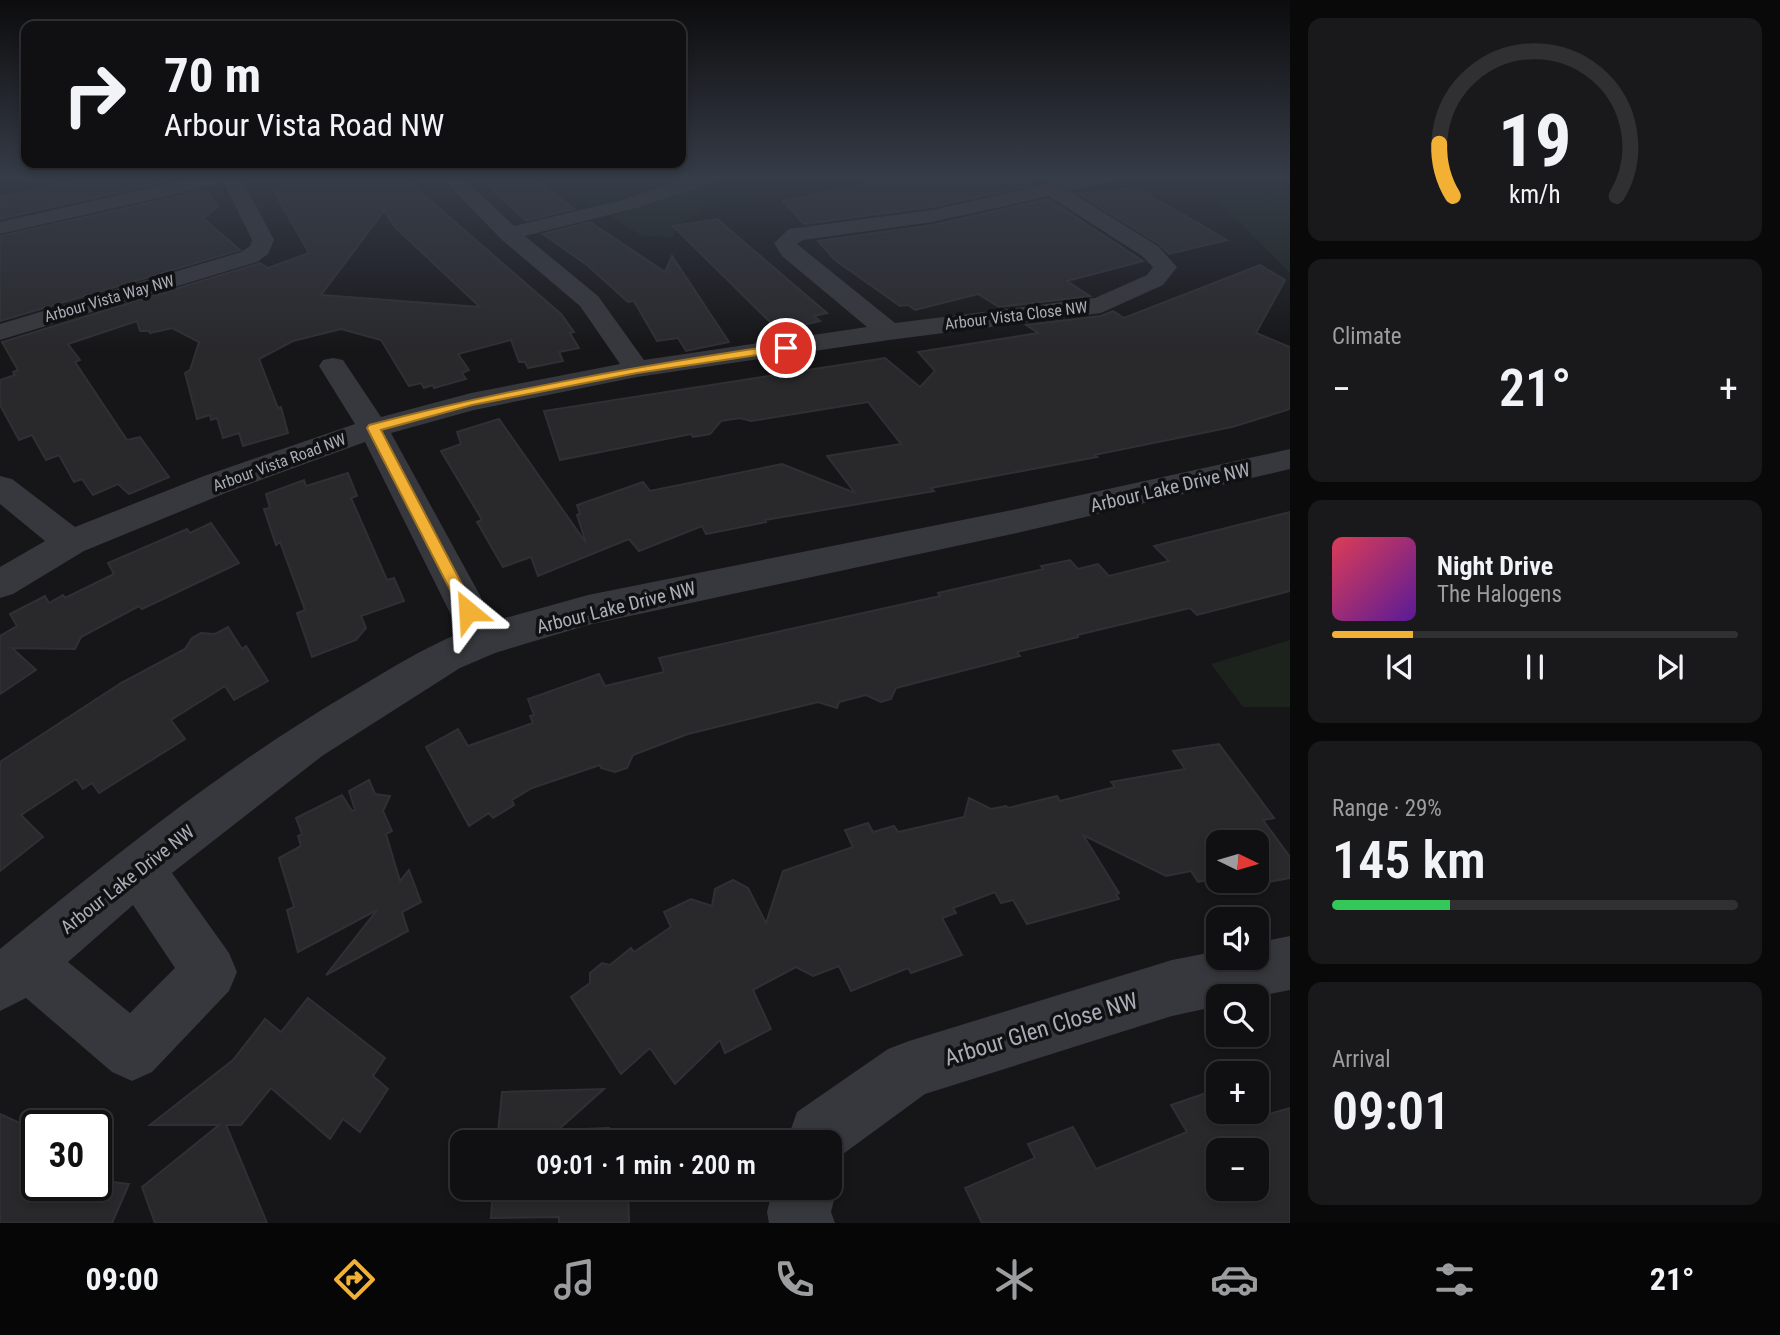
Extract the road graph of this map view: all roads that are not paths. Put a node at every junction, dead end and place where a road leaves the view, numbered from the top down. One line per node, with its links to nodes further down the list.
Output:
1 (260, 234): 5 (street, Arbour Vista Way NW)
2 (509, 234): 8 (street)
3 (797, 234): 6 (street)
4 (1123, 234): 6 (street, Arbour Vista Close NW)
5 (0, 332)
6 (889, 332): 8 (street, Arbour Vista Close NW)
7 (334, 366): 9 (street)
8 (637, 369): 9 (street, Arbour Vista Road NW)
9 (373, 428): 12 (street, Arbour Vista Road NW); 14 (street)
10 (1290, 459): 14 (street, Arbour Lake Drive NW)
11 (0, 487): 12 (street)
12 (71, 542): 13 (street, Arbour Vista Road NW)
13 (0, 583)
14 (484, 640): 15 (street, Arbour Lake Drive NW)
15 (138, 868): 17 (street, Arbour Lake Drive NW); 17 (street)
16 (1290, 963): 18 (street, Arbour Glen Close NW)
17 (12, 973)
18 (826, 1130)
19 (802, 1200): 20 (street)
20 (802, 1223)

